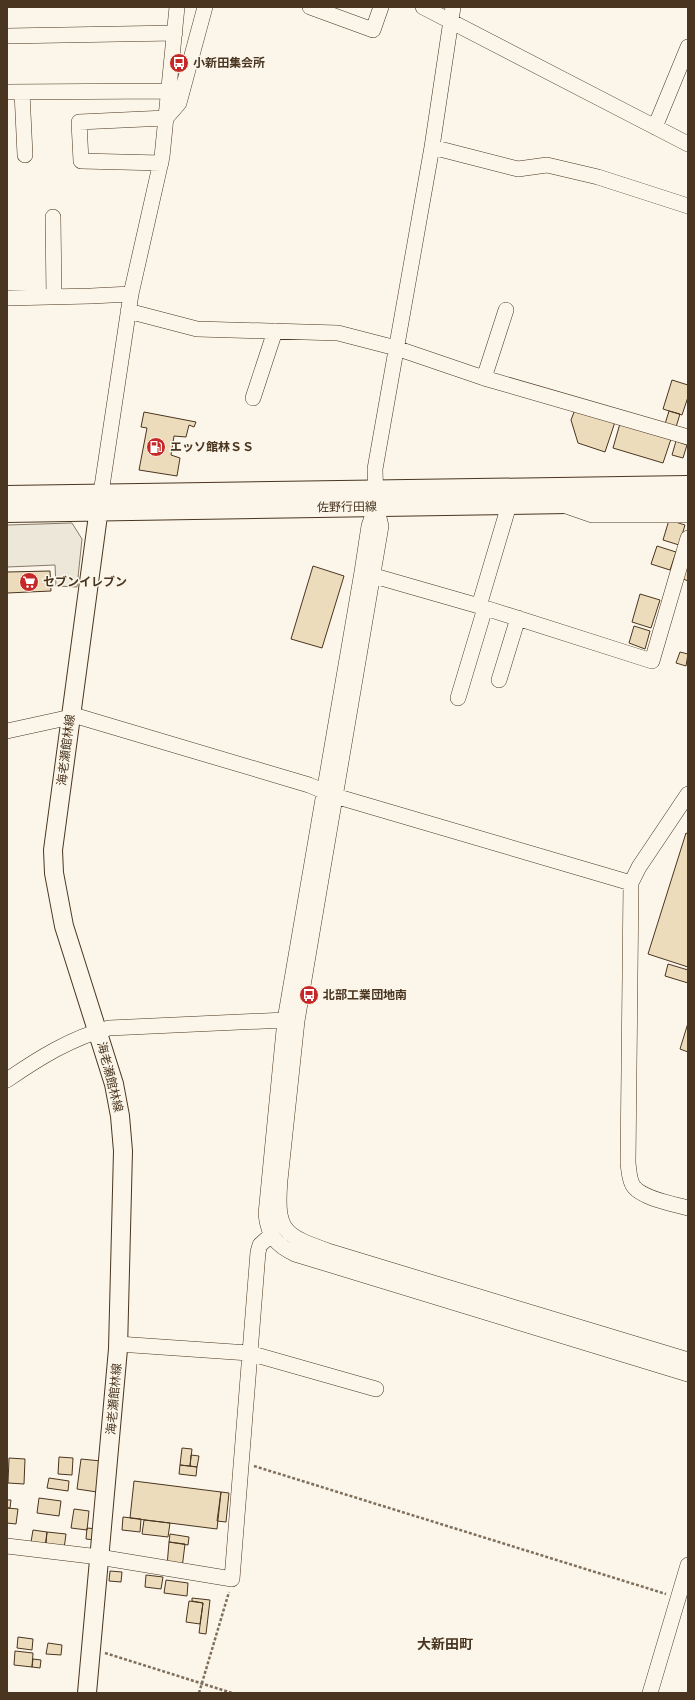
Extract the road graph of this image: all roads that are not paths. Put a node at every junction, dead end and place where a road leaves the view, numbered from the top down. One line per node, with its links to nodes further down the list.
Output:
1 (177, 7): 7 (street)
2 (205, 7): 13 (street)
3 (310, 7): 4 (street)
4 (381, 7)
5 (423, 7): 6 (street)
6 (452, 14): 14 (street); 16 (street)
7 (175, 33): 8 (street); 10 (street)
8 (7, 36)
9 (688, 47): 14 (street)
10 (168, 91): 12 (street); 13 (street)
11 (7, 92): 12 (street)
12 (22, 92): 17 (street)
13 (166, 118): 18 (street); 18 (street)
14 (655, 127): 15 (street)
15 (688, 144)
16 (432, 147): 19 (street); 27 (street)
17 (25, 155)
18 (161, 163): 21 (street)
19 (688, 206)
20 (53, 217): 22 (street)
21 (131, 294): 22 (street); 25 (street)
22 (54, 297): 23 (street)
23 (7, 298)
24 (506, 310): 28 (street)
25 (128, 311): 26 (street); 32 (street)
26 (275, 331): 27 (street); 29 (street)
27 (396, 348): 28 (street); 35 (street)
28 (484, 378): 30 (street)
29 (253, 398)
30 (688, 437)
31 (688, 485): 34 (main road, 佐野行田線)
32 (101, 493): 33 (main road, 佐野行田線); 35 (main road, 佐野行田線); 39 (main road, 海老瀬館林線)
33 (7, 495)
34 (598, 495): 35 (main road, 佐野行田線); 36 (main road, 佐野行田線); 37 (main road, 佐野行田線)
35 (375, 498): 38 (main road, 佐野行田線); 39 (main road, 佐野行田線); 43 (street)
36 (688, 502)
37 (560, 504): 38 (main road, 佐野行田線); 41 (street)
38 (509, 505): 44 (street)
39 (98, 511): 40 (main road, 佐野行田線); 48 (main road, 海老瀬館林線)
40 (7, 513)
41 (688, 515)
42 (688, 538): 45 (street)
43 (368, 574): 44 (street); 50 (street)
44 (482, 607): 45 (street); 47 (street)
45 (518, 618): 46 (street)
46 (499, 680)
47 (458, 698)
48 (70, 717): 49 (street); 50 (street); 54 (main road, 海老瀬館林線)
49 (7, 731)
50 (329, 794): 52 (street); 53 (street)
51 (688, 794): 52 (street)
52 (631, 883): 56 (street)
53 (291, 1020): 54 (street); 57 (street); 60 (street)
54 (98, 1031): 55 (street); 58 (main road, 海老瀬館林線)
55 (7, 1080)
56 (688, 1208)
57 (271, 1235): 59 (street); 61 (street)
58 (118, 1344): 59 (street); 64 (main road, 海老瀬館林線)
59 (249, 1353): 62 (street); 64 (street)
60 (688, 1360)
61 (688, 1374)
62 (376, 1389)
63 (7, 1546): 64 (street)
64 (100, 1557): 66 (main road, 海老瀬館林線)
65 (688, 1565): 67 (street)
66 (87, 1693)
67 (650, 1693)

